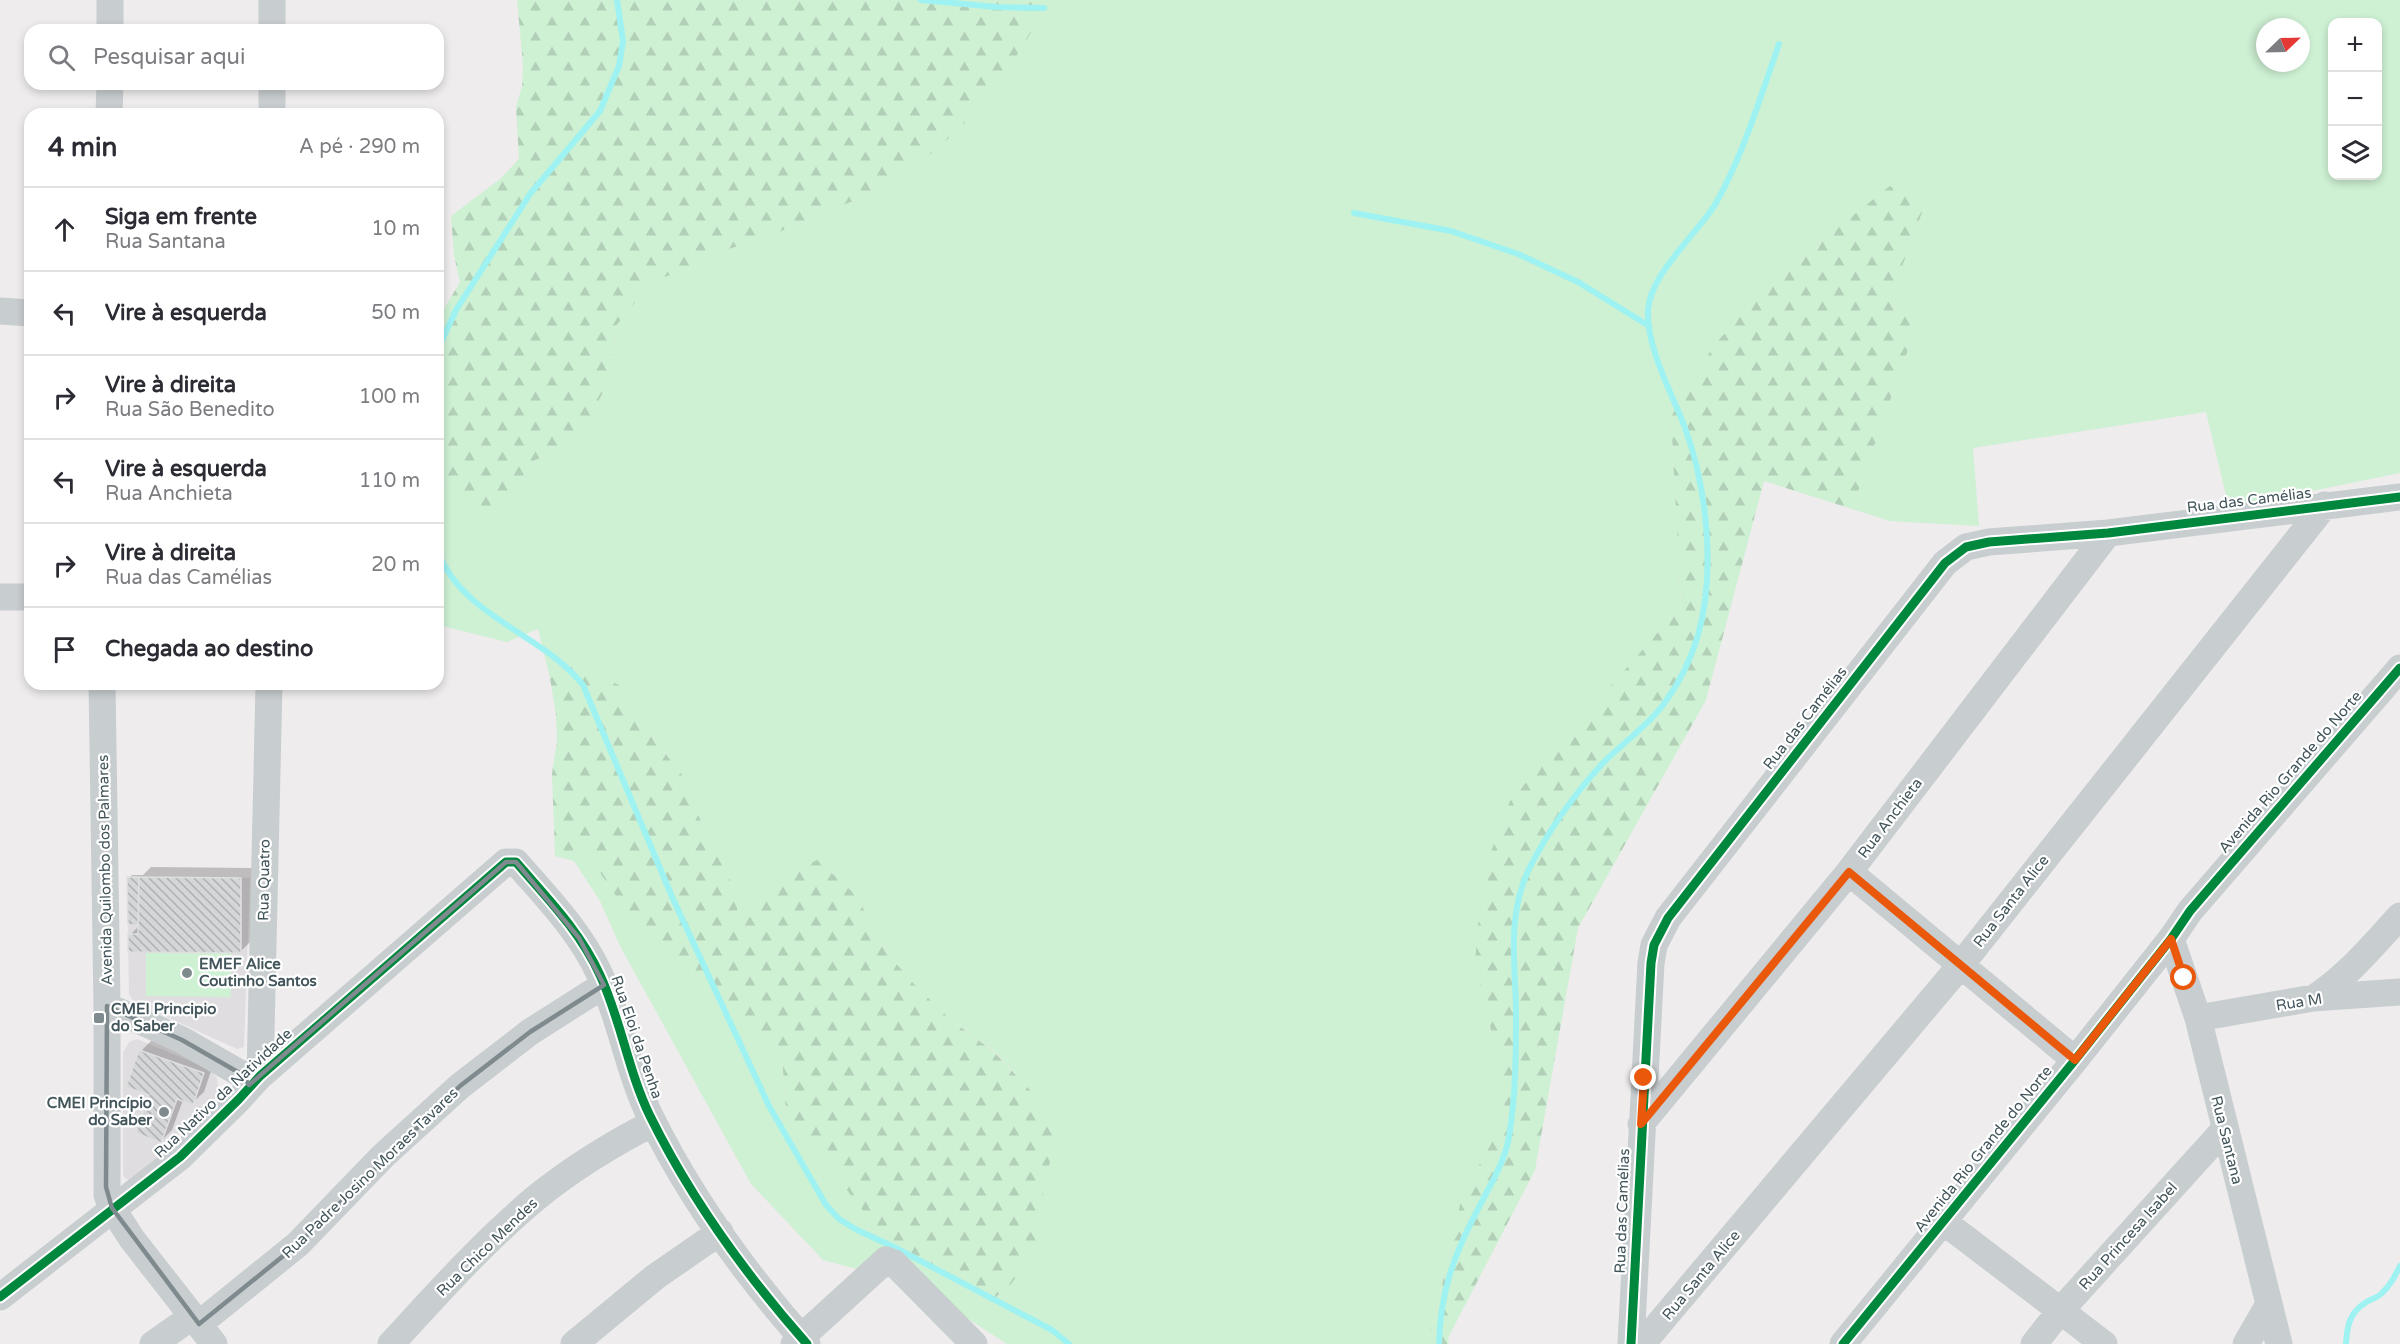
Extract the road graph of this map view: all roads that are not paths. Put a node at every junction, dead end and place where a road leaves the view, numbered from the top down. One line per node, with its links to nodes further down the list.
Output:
1 (110, 0): 3 (street)
2 (272, 0): 4 (street)
3 (110, 24)
4 (272, 24)
5 (110, 90): 7 (street)
6 (272, 90): 8 (street)
7 (109, 108)
8 (272, 108)
9 (0, 311): 10 (street)
10 (24, 313)
11 (2400, 497): 12 (street, Rua das Camélias)
12 (2325, 505): 13 (street, Rua das Camélias); 23 (street, Rua Santa Alice)
13 (2108, 533): 20 (street, Rua Anchieta); 32 (street, Rua das Camélias)
14 (0, 597): 15 (street)
15 (24, 597)
16 (2400, 668): 22 (street, Avenida Rio Grande do Norte)
17 (102, 690): 27 (street, Avenida Quilombo dos Palmares)
18 (269, 690): 30 (street, Rua Quatro)
19 (516, 862): 24 (street, Rua Eloi da Penha); 30 (street, Rua Nativo da Natividade)
20 (1849, 872): 23 (street); 32 (street, Rua Anchieta)
21 (2400, 916): 26 (street)
22 (2171, 939): 28 (street, Rua Santana); 29 (street, Avenida Rio Grande do Norte)
23 (1960, 966): 29 (street); 47 (street, Rua Santa Alice)
24 (604, 985): 31 (street, Rua Eloi da Penha); 40 (street, Rua Padre Josino Moraes Tavares)
25 (2400, 992): 26 (street, Rua M)
26 (2313, 998): 28 (street, Rua M)
27 (107, 1006): 30 (street); 34 (street, Avenida Quilombo dos Palmares)
28 (2198, 1018): 33 (street, Rua Santana)
29 (2075, 1060): 35 (street, Avenida Rio Grande do Norte)
30 (254, 1081): 34 (street, Rua Nativo da Natividade)
31 (653, 1123): 36 (street, Rua Eloi da Penha); 43 (street, Rua Chico Mendes)
32 (1641, 1124): 46 (street, Rua das Camélias)
33 (2224, 1130): 38 (street, Rua Santana); 39 (street, Rua Princesa Isabel)
34 (112, 1208): 37 (street, Rua Nativo da Natividade); 40 (street, Avenida Quilombo dos Palmares)
35 (1944, 1222): 39 (street); 48 (street, Avenida Rio Grande do Norte)
36 (720, 1233): 41 (street, Rua Eloi da Penha); 44 (street)
37 (0, 1297)
38 (2269, 1304): 51 (street); 52 (street, Rua Santana)
39 (2060, 1311): 49 (street, Rua Princesa Isabel); 50 (street)
40 (202, 1328): 42 (street, Rua Padre Josino Moraes Tavares)
41 (801, 1342): 45 (street)
42 (153, 1344)
43 (390, 1344)
44 (574, 1344)
45 (974, 1344)
46 (1631, 1344)
47 (1642, 1344)
48 (1843, 1344)
49 (2034, 1344)
50 (2104, 1344)
51 (2246, 1344)
52 (2278, 1344)

